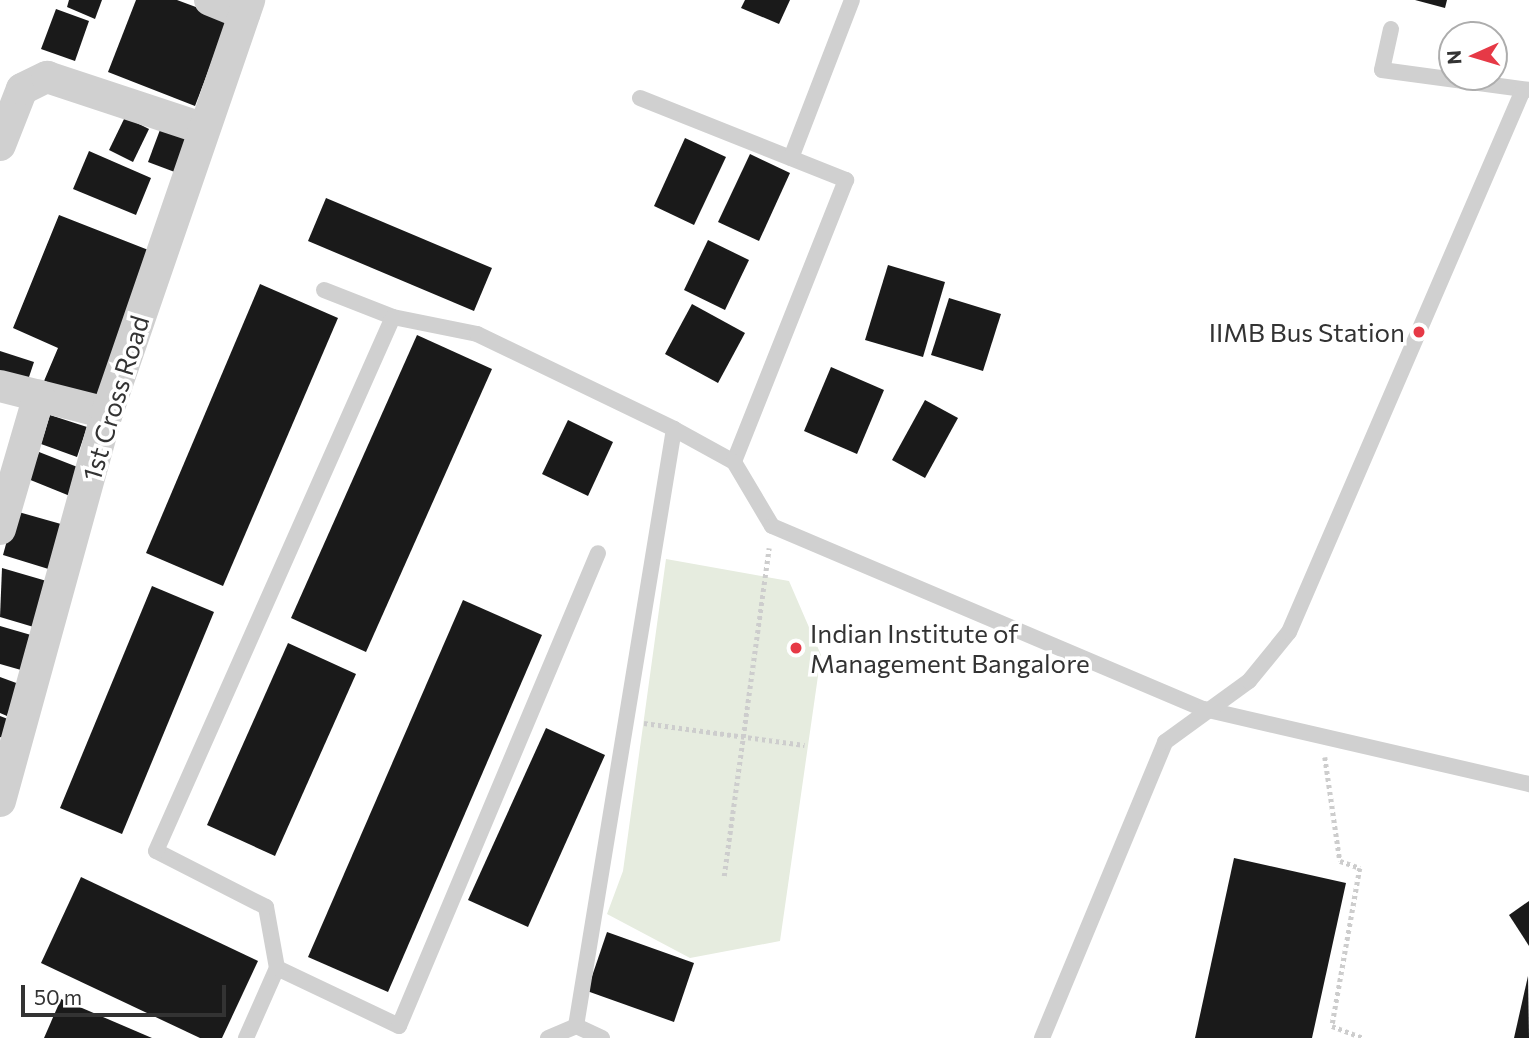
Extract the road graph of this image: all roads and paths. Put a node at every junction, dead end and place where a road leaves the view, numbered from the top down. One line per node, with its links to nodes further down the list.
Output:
1 (210, 0): 3 (street)
2 (852, 0): 9 (lane)
3 (247, 7): 7 (street, 1st Cross Road)
4 (1391, 29): 5 (lane)
5 (1526, 90): 20 (lane)
6 (640, 98): 9 (lane)
7 (204, 129): 8 (street); 14 (street, 1st Cross Road)
8 (0, 145)
9 (791, 158): 16 (lane)
10 (324, 290): 11 (lane)
11 (393, 317): 15 (lane); 28 (lane)
12 (0, 386): 13 (street)
13 (38, 396): 14 (street); 18 (street)
14 (107, 413): 26 (street, 1st Cross Road)
15 (674, 429): 16 (lane); 21 (lane)
16 (734, 462): 17 (lane)
17 (772, 526): 20 (lane); 23 (path)
18 (0, 529)
19 (598, 552): 28 (lane)
20 (1204, 709): 22 (lane); 33 (lane)
21 (626, 720): 23 (path); 29 (lane)
22 (1322, 734): 25 (lane); 34 (path)
23 (743, 737): 24 (path); 27 (path)
24 (804, 745)
25 (1529, 784)
26 (0, 801)
27 (724, 876)
28 (277, 968): 30 (lane)
29 (576, 1026): 31 (lane); 32 (lane)
30 (250, 1037)
31 (548, 1038)
32 (603, 1038)
33 (1042, 1038)
34 (1364, 1038)

